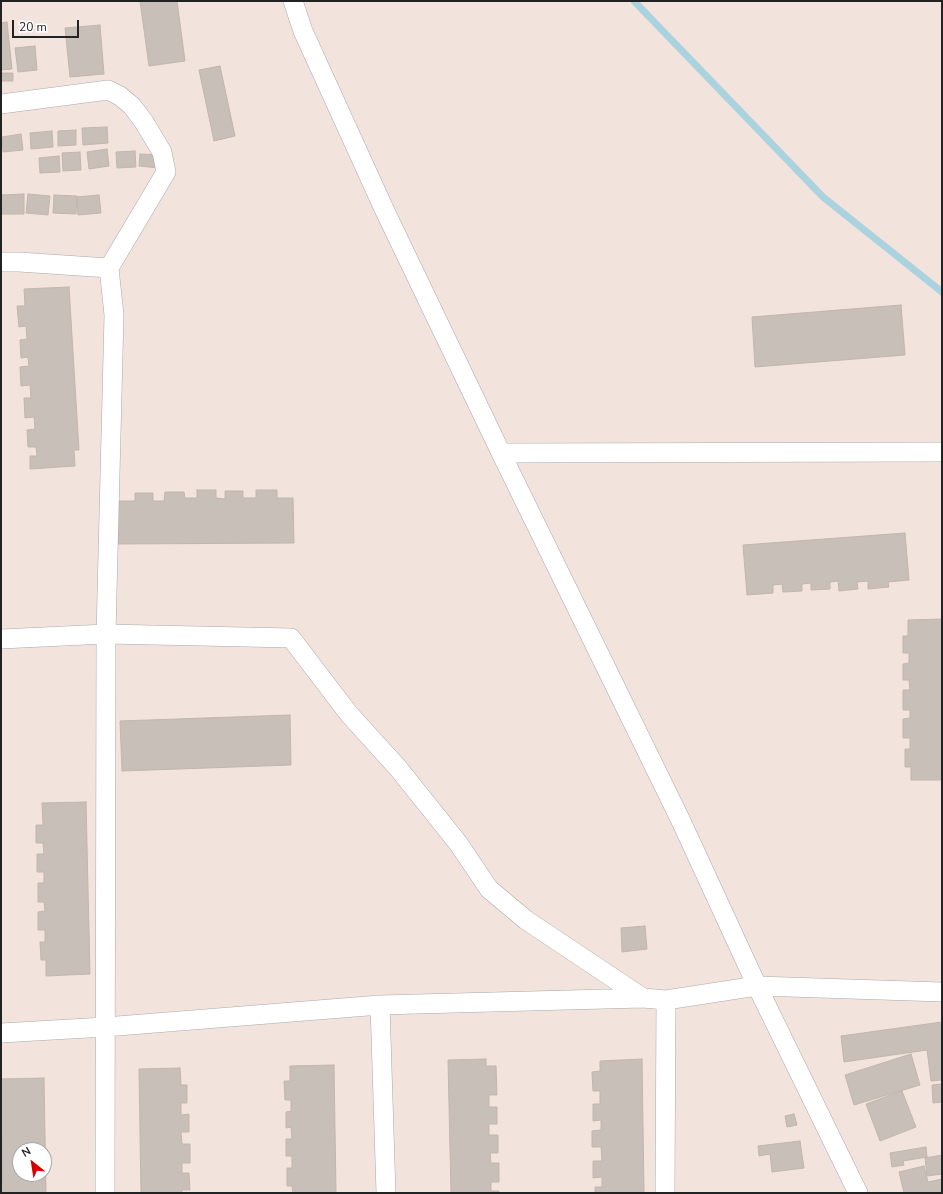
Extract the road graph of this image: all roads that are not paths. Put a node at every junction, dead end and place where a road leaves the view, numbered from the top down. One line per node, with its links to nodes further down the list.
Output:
1 (292, 1): 6 (street)
2 (1, 104): 4 (street)
3 (1, 262): 4 (street)
4 (110, 268): 7 (street)
5 (942, 452): 6 (street)
6 (501, 453): 9 (street)
7 (106, 634): 8 (street); 11 (street); 14 (street)
8 (1, 639)
9 (757, 986): 10 (street); 12 (street); 19 (street)
10 (942, 992)
11 (643, 998): 12 (street); 13 (street)
12 (666, 1000): 18 (street)
13 (380, 1005): 14 (street); 17 (street)
14 (105, 1027): 15 (street); 16 (street)
15 (1, 1033)
16 (105, 1193)
17 (386, 1193)
18 (665, 1193)
19 (858, 1193)

